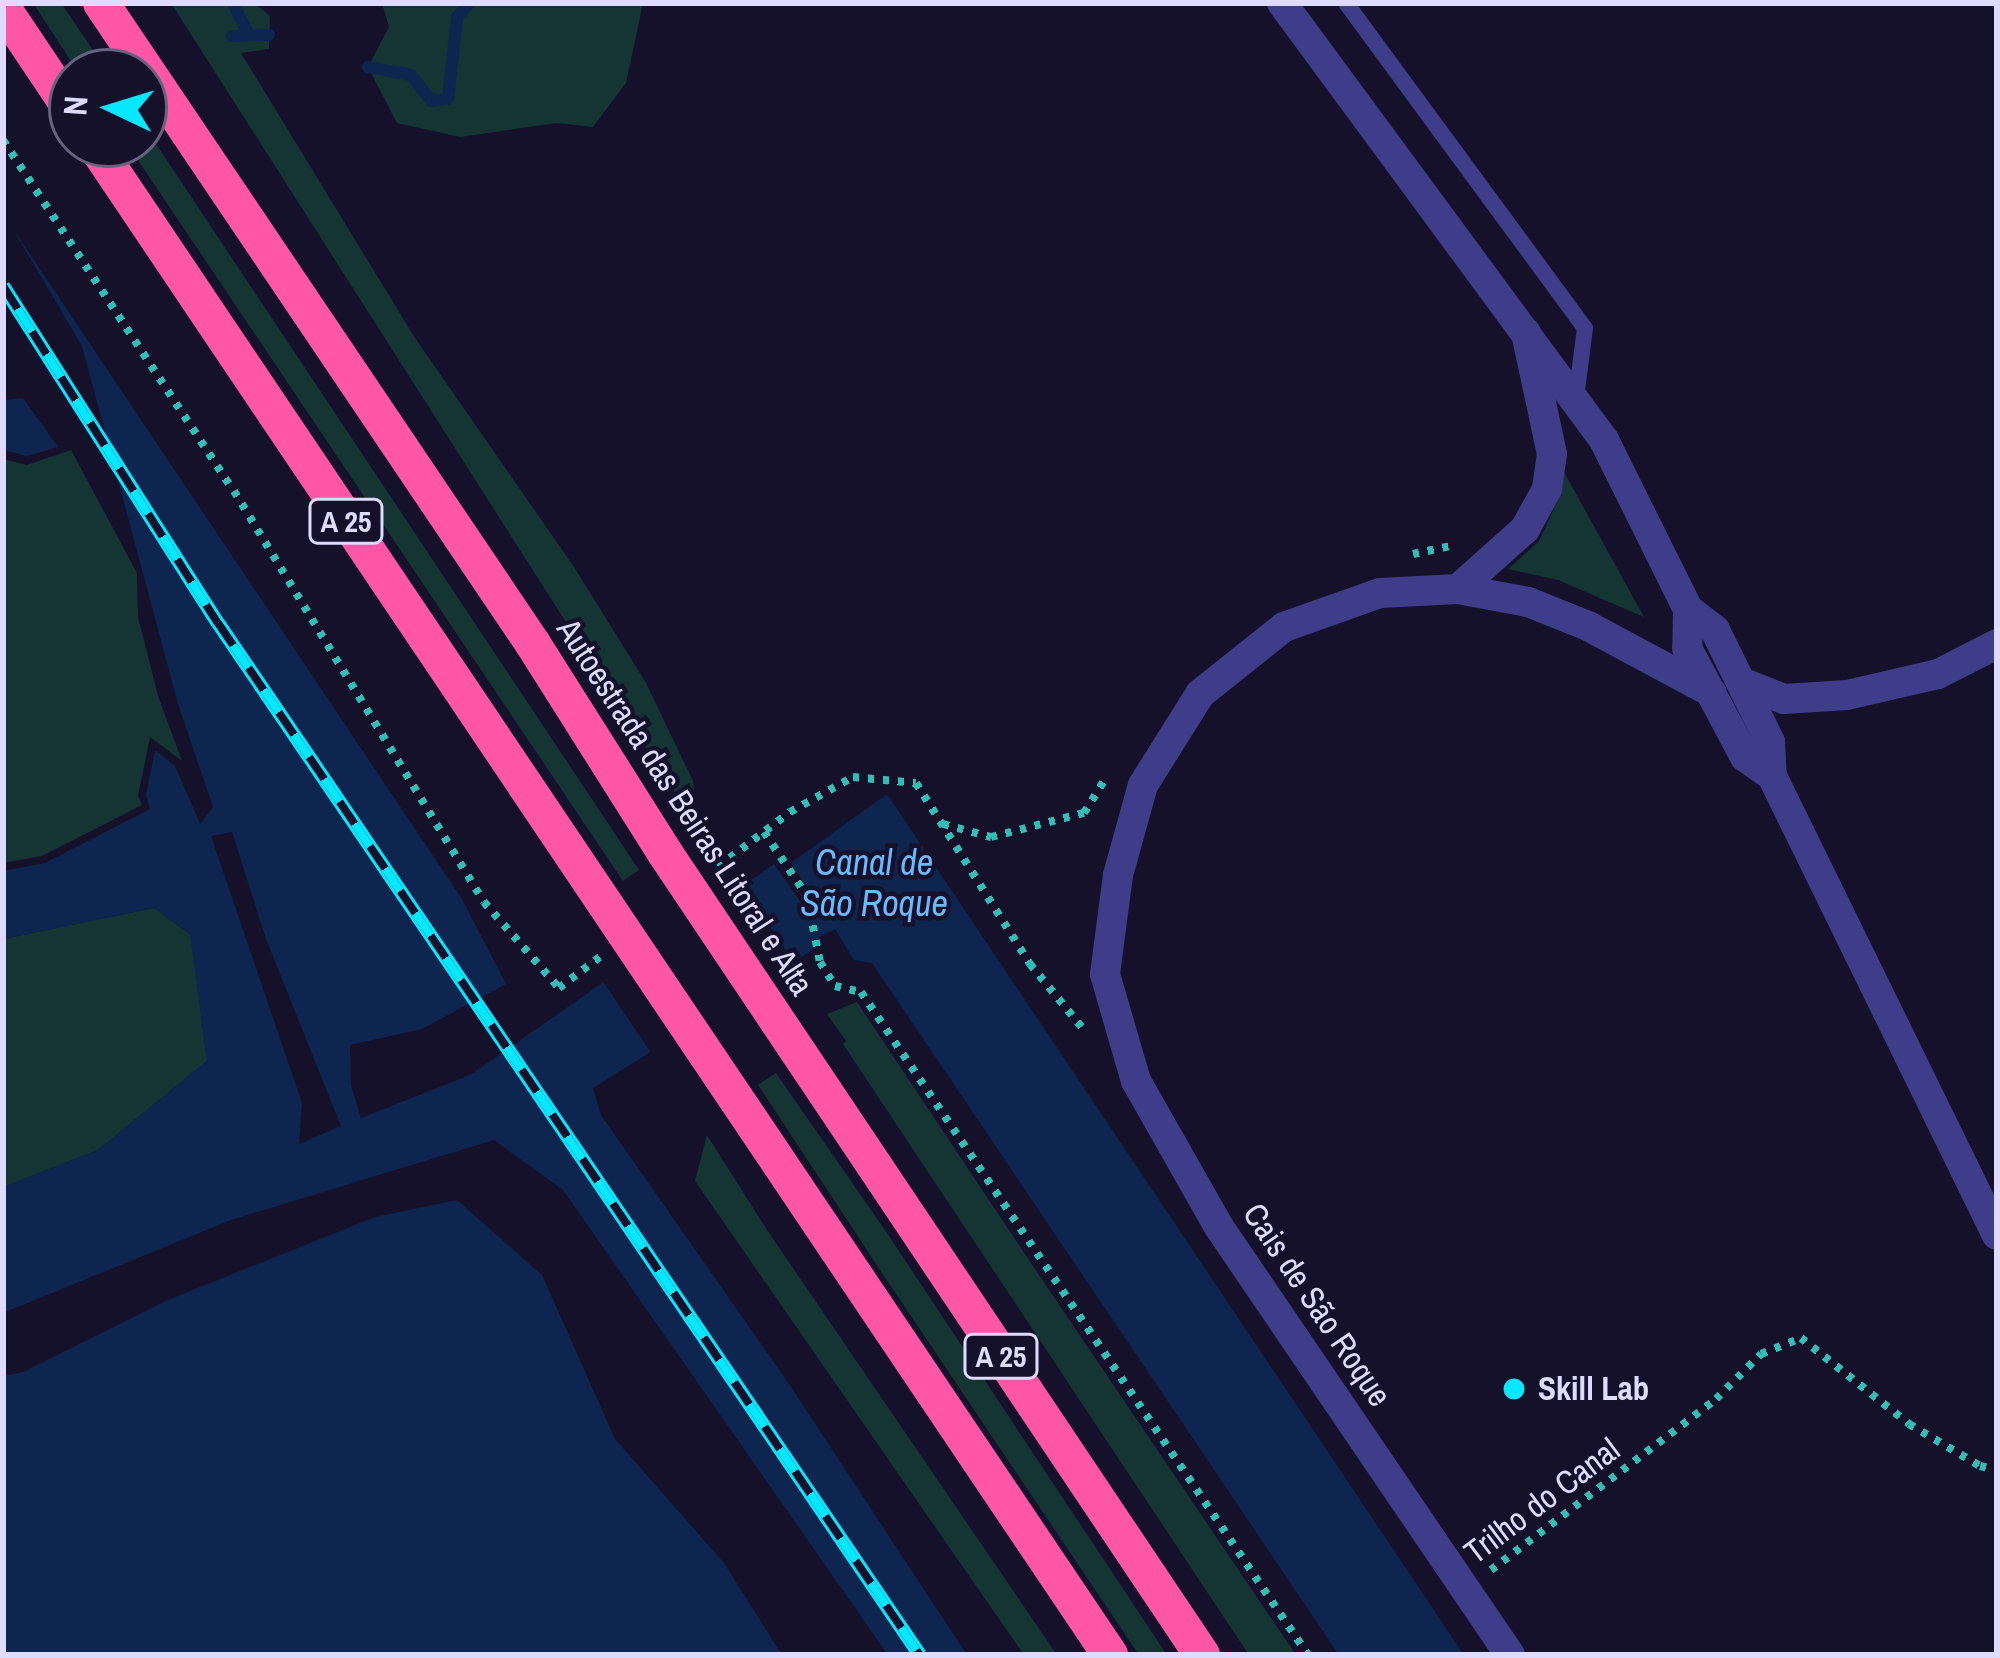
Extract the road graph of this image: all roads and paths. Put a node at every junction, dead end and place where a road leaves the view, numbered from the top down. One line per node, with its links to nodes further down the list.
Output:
1 (100, 3): 6 (highway, Autoestrada das Beiras Litoral e Alta / A 25)
2 (119, 3): 7 (highway)
3 (1282, 3): 11 (street)
4 (1346, 3): 12 (lane)
5 (3, 8): 8 (highway)
6 (131, 48)
7 (139, 48)
8 (48, 75)
9 (168, 103): 21 (highway, Autoestrada das Beiras Litoral e Alta / A 25)
10 (110, 168): 20 (highway, A 25)
11 (1525, 326): 12 (street); 13 (street)
12 (1576, 399): 15 (street)
13 (1458, 589): 15 (street); 19 (street, Cais de São Roque)
14 (1997, 644): 15 (street)
15 (1726, 687): 17 (street)
16 (764, 832): 22 (path)
17 (1997, 1235)
18 (1997, 1470): 19 (path, Trilho do Canal)
19 (1466, 1589): 23 (street, Cais de São Roque)
20 (1110, 1655)
21 (1202, 1655)
22 (1308, 1655)
23 (1510, 1655)

